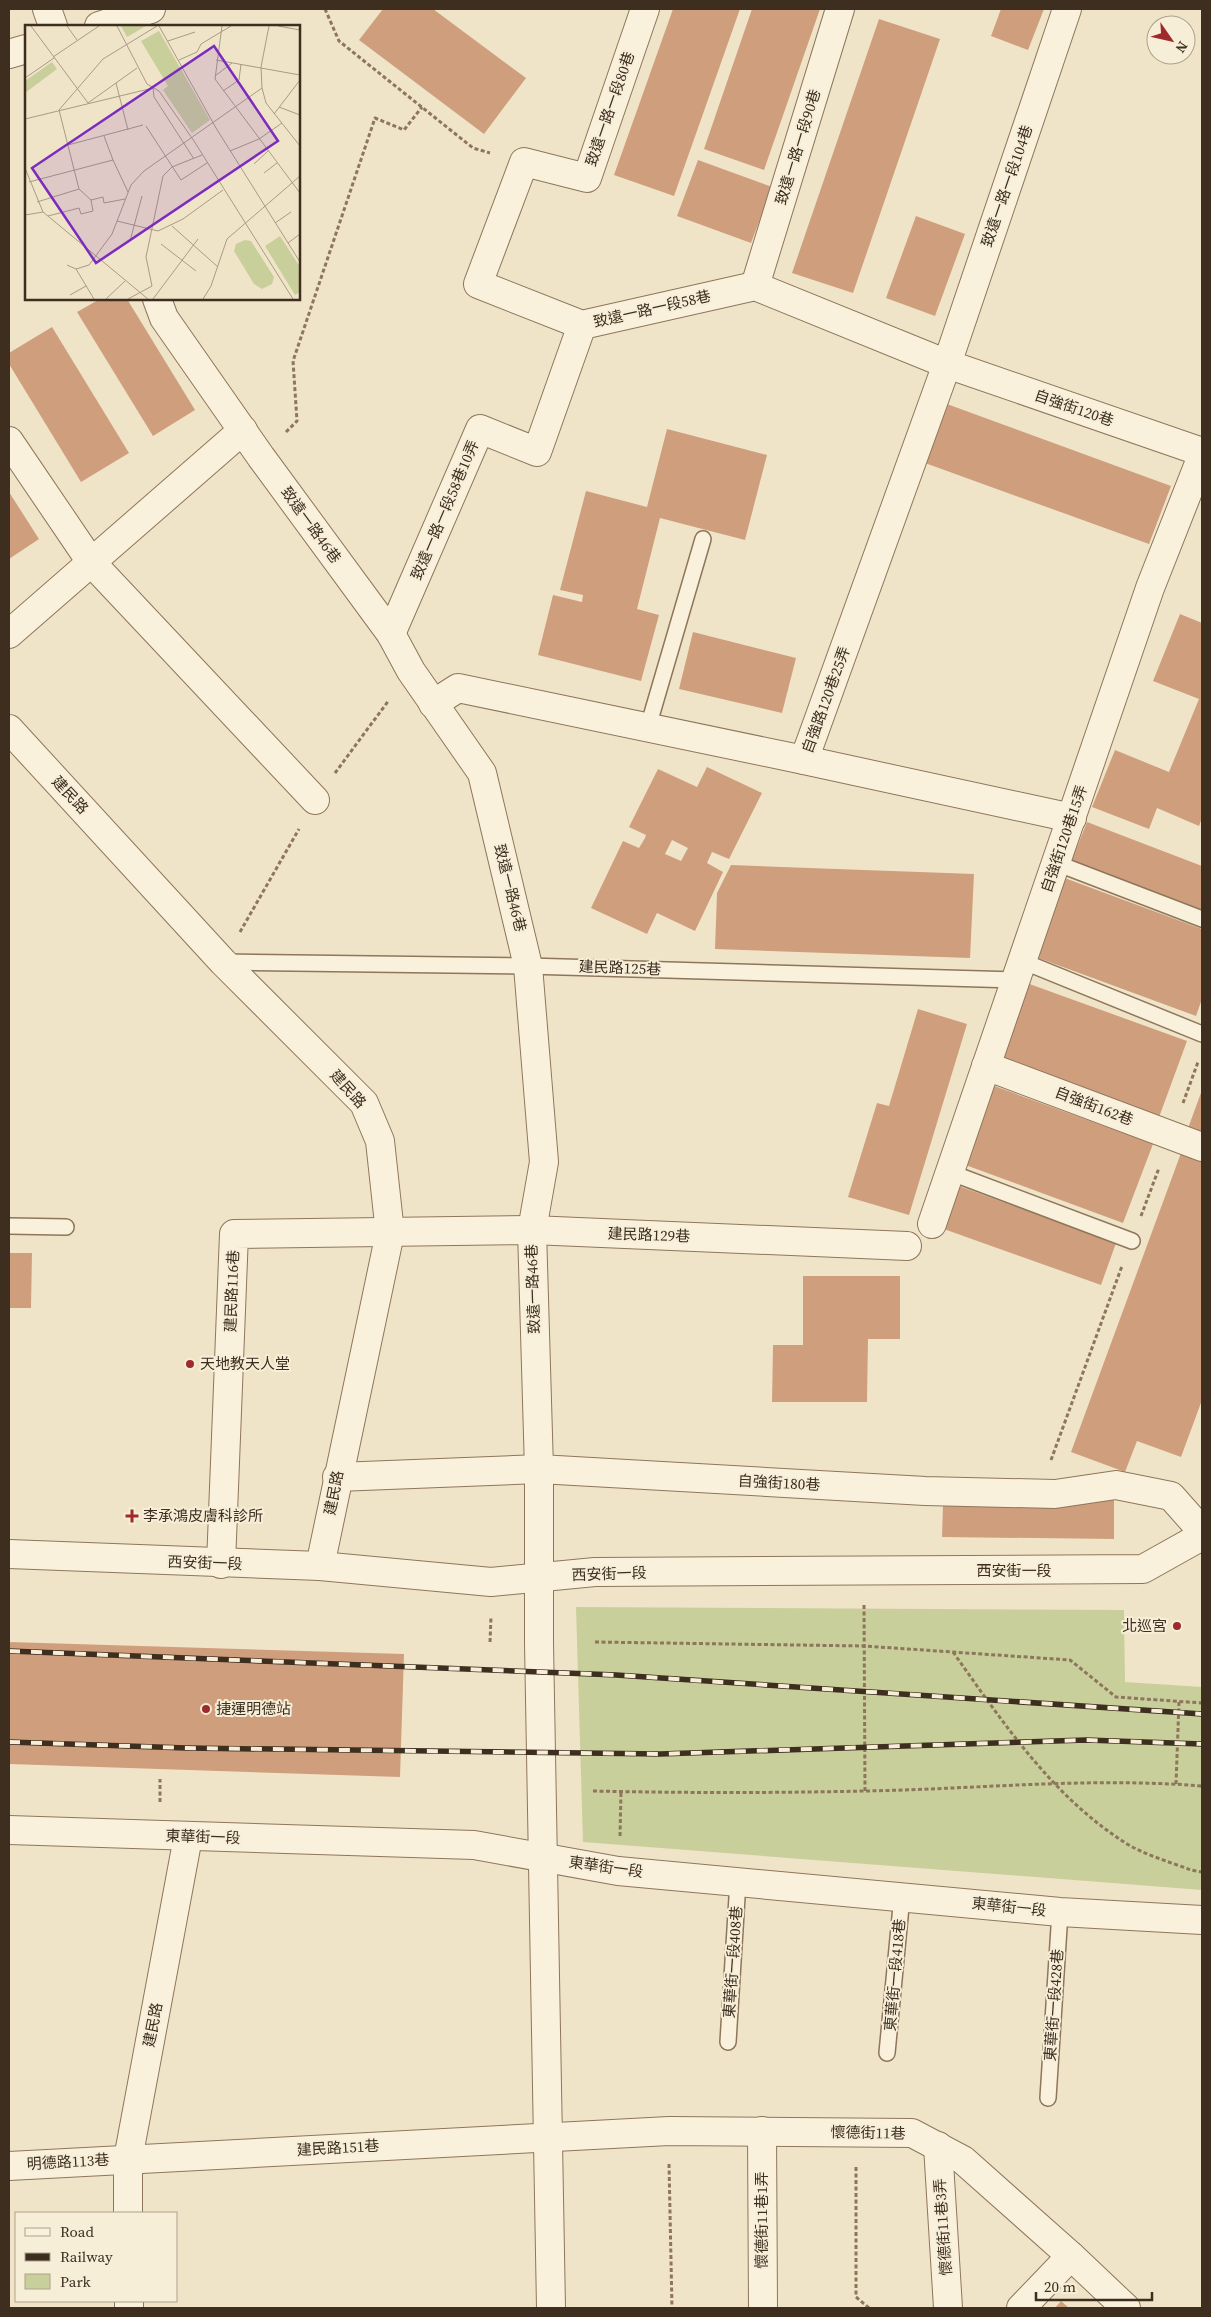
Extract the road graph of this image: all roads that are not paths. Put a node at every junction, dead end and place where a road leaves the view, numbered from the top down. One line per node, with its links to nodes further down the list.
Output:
1 (47, 9): 6 (street)
2 (151, 9): 7 (street)
3 (645, 9): 10 (street, 致遠一路一段80巷)
4 (840, 9): 11 (street, 致遠一路一段90巷)
5 (1067, 9): 14 (street, 致遠一路一段104巷)
6 (53, 25)
7 (102, 25)
8 (25, 49): 9 (street)
9 (9, 54)
10 (524, 162): 13 (street, 致遠一路一段58巷)
11 (756, 286): 13 (street, 致遠一路一段58巷); 14 (street)
12 (157, 300): 15 (street, 致遠一路46巷)
13 (582, 325): 22 (street, 致遠一路一段58巷10弄)
14 (947, 364): 17 (street, 自強街120巷); 26 (street, 自強路120巷25弄)
15 (243, 430): 20 (street); 22 (street, 致遠一路46巷)
16 (9, 441): 20 (street)
17 (1202, 452)
18 (1202, 456): 28 (street, 自強街120巷15弄)
19 (702, 539): 24 (lane)
20 (91, 562): 21 (street); 27 (street)
21 (9, 634)
22 (391, 634): 23 (street, 致遠一路46巷)
23 (433, 704): 24 (street, 自強路120巷25弄); 32 (street, 致遠一路46巷)
24 (648, 727): 26 (street, 自強路120巷25弄)
25 (9, 729): 31 (street, 建民路)
26 (804, 760): 28 (street)
27 (315, 800)
28 (1072, 818): 29 (street, 自強街120巷15弄)
29 (1056, 863): 30 (lane); 33 (street, 自強街120巷15弄)
30 (1202, 920)
31 (224, 962): 32 (lane, 建民路125巷); 42 (street, 建民路)
32 (528, 966): 33 (lane, 建民路125巷); 41 (street, 致遠一路46巷)
33 (1019, 971): 34 (lane); 35 (street, 自強街120巷15弄)
34 (1202, 1034)
35 (986, 1066): 36 (street, 自強街162巷); 37 (street, 自強街120巷15弄)
36 (1202, 1147)
37 (949, 1172): 38 (street, 自強街120巷15弄); 43 (lane)
38 (932, 1224)
39 (9, 1226): 40 (lane)
40 (66, 1227)
41 (532, 1230): 42 (street, 建民路129巷); 44 (street, 建民路129巷); 45 (street, 致遠一路46巷)
42 (390, 1233): 46 (street, 建民路); 50 (street, 建民路116巷)
43 (1132, 1241)
44 (907, 1246)
45 (539, 1469): 46 (street, 自強街180巷); 47 (street, 自強街180巷); 52 (street, 致遠一路46巷)
46 (337, 1477): 51 (street, 建民路)
47 (1202, 1532)
48 (1202, 1536): 52 (street, 西安街一段)
49 (9, 1554): 50 (street, 西安街一段)
50 (221, 1564): 51 (street, 西安街一段)
51 (320, 1566): 52 (street, 西安街一段)
52 (540, 1578): 55 (street, 致遠一路46巷)
53 (9, 1830): 54 (street, 東華街一段)
54 (188, 1837): 55 (street, 東華街一段); 66 (street, 建民路)
55 (543, 1858): 56 (street, 東華街一段); 64 (street, 致遠一路46巷)
56 (738, 1881): 57 (street, 東華街一段); 60 (lane, 東華街一段408巷)
57 (902, 1896): 58 (street, 東華街一段); 61 (lane, 東華街一段418巷)
58 (1060, 1912): 59 (street, 東華街一段); 62 (lane, 東華街一段428巷)
59 (1202, 1920)
60 (728, 2042)
61 (887, 2053)
62 (1048, 2098)
63 (762, 2131): 64 (street, 懷德街11巷); 65 (street, 懷德街11巷); 71 (street, 懷德街11巷1弄)
64 (547, 2138): 66 (street, 建民路151巷); 70 (street, 致遠一路46巷)
65 (938, 2146): 69 (street, 懷德街11巷); 72 (street, 懷德街11巷3弄)
66 (128, 2159): 67 (street, 明德路113巷); 68 (street, 建民路)
67 (9, 2166)
68 (128, 2212)
69 (1071, 2256): 73 (street); 74 (street, 懷德街11巷)
70 (551, 2308)
71 (763, 2308)
72 (948, 2308)
73 (1021, 2308)
74 (1126, 2308)

